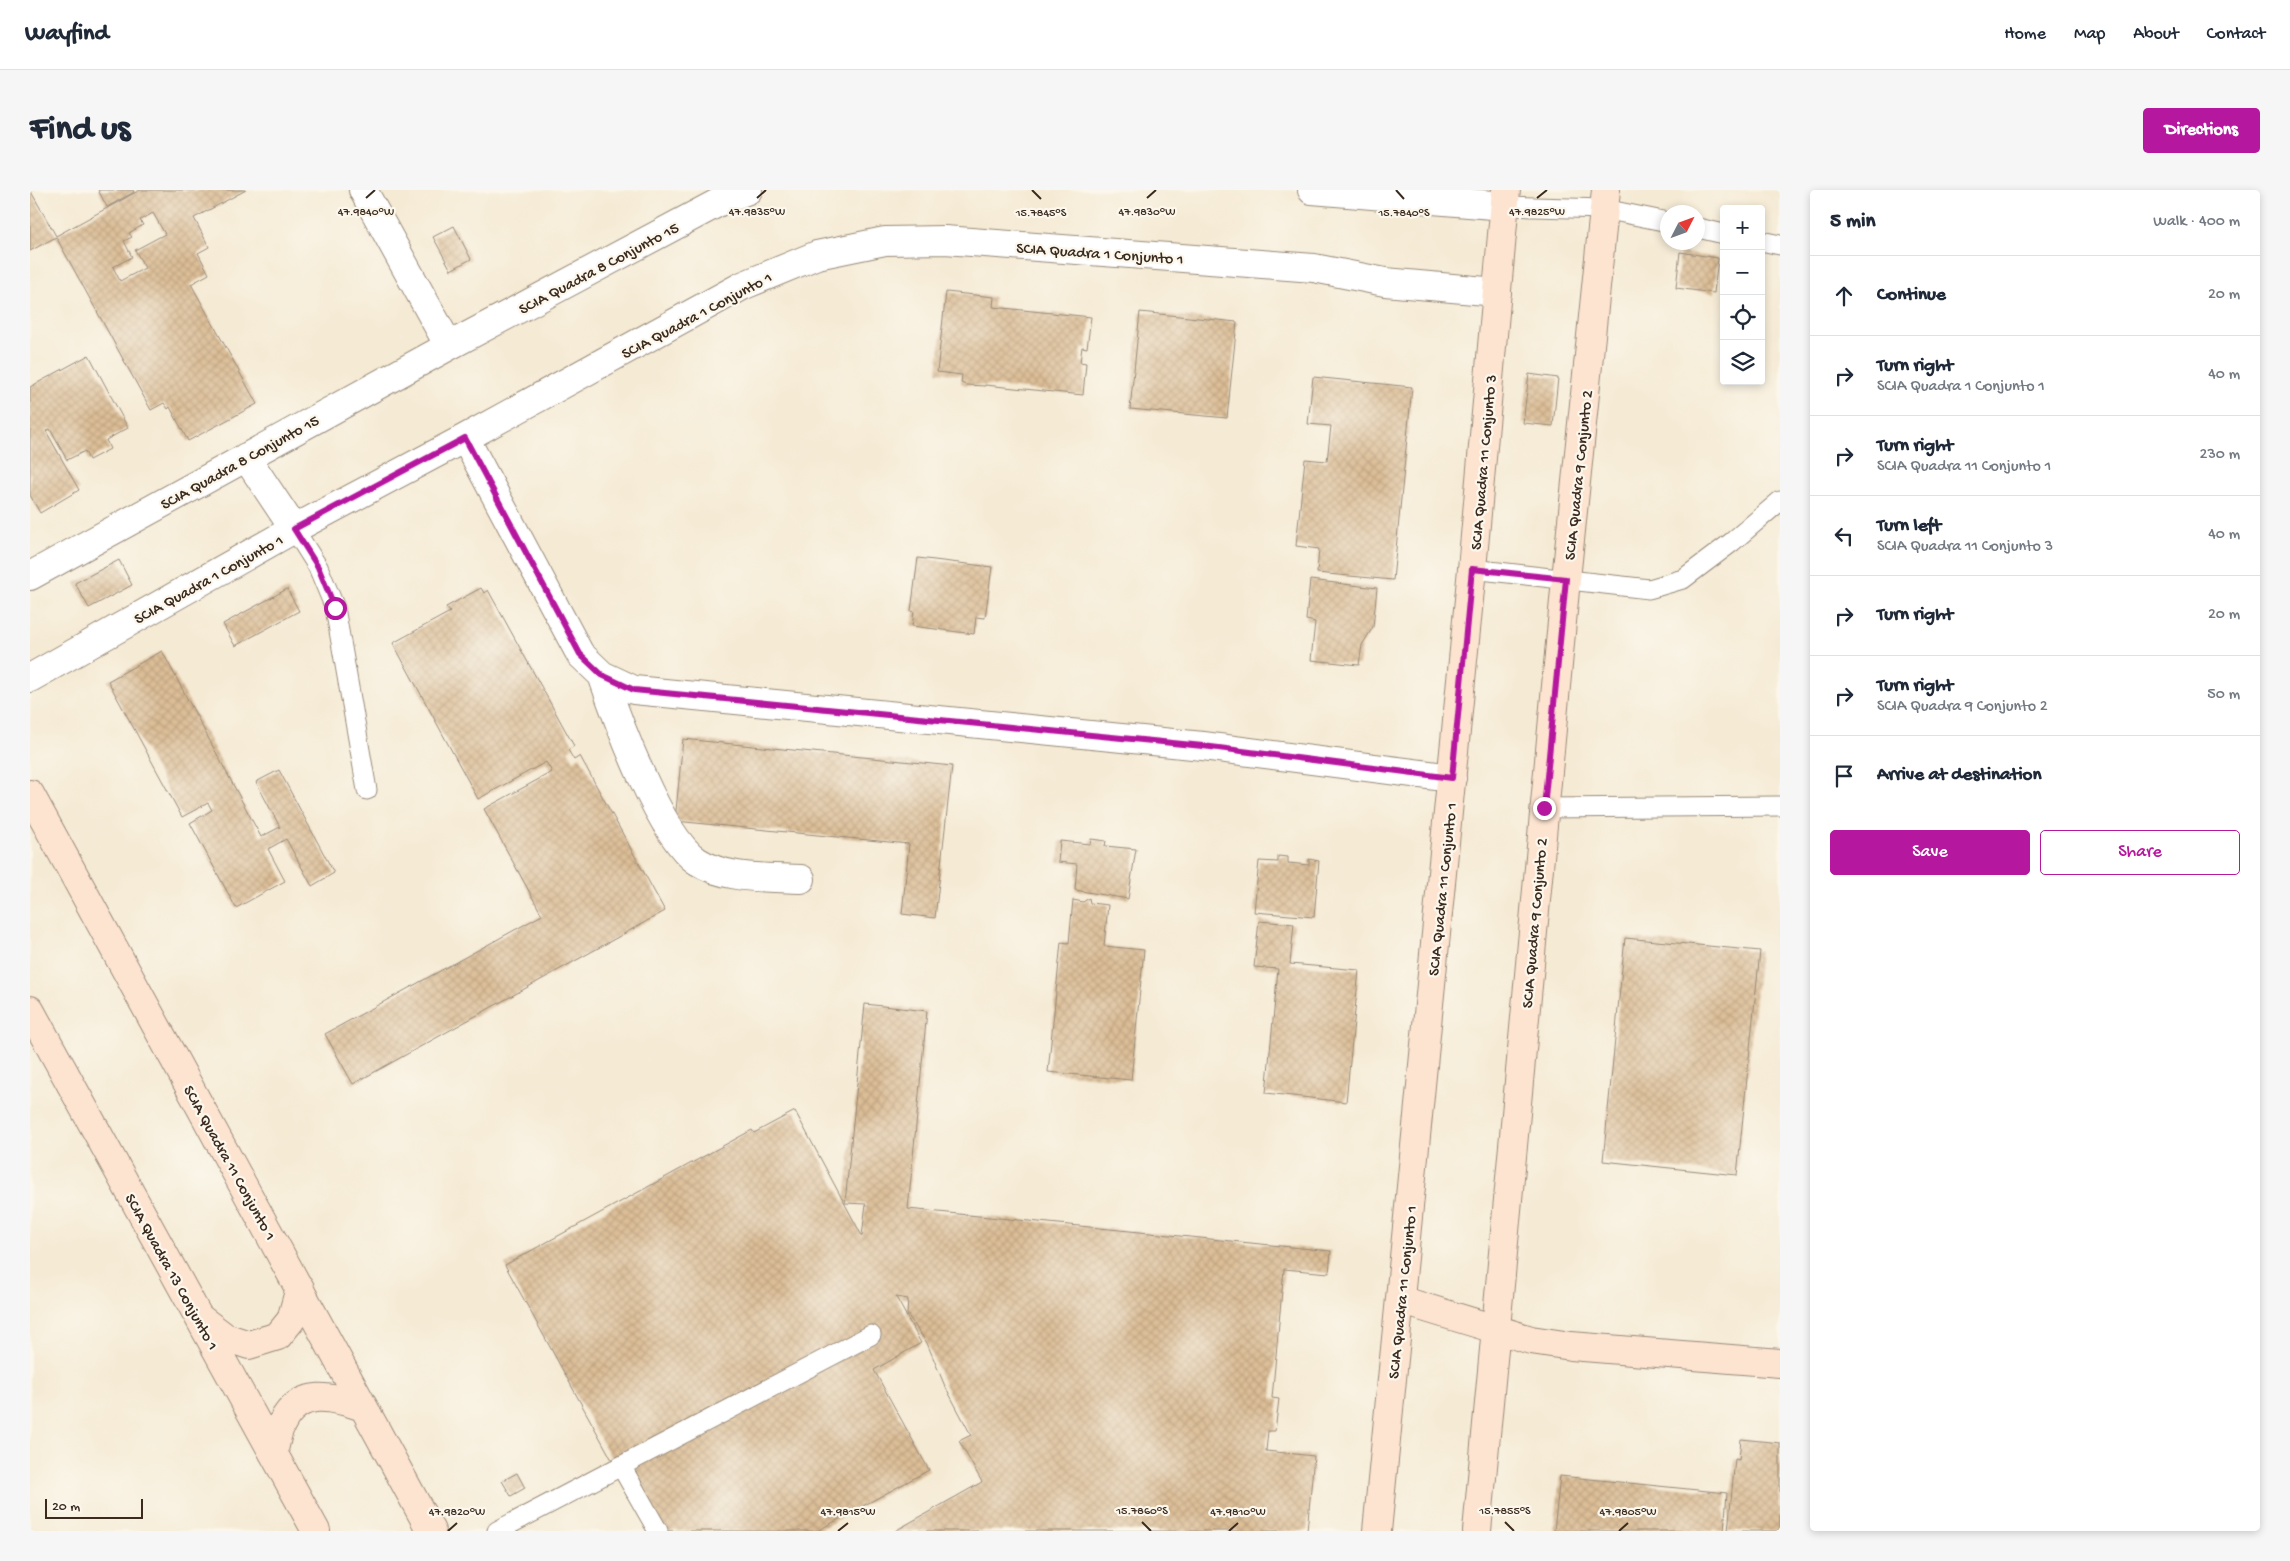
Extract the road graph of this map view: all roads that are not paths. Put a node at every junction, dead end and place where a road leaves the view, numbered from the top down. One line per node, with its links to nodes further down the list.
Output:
1 (363, 190): 12 (street)
2 (748, 190): 12 (street, SCIA Quadra 8 Conjunto 15)
3 (1312, 190): 4 (street)
4 (1505, 198): 5 (lane); 11 (street, SCIA Quadra 11 Conjunto 3)
5 (1605, 199): 6 (lane); 19 (street, SCIA Quadra 9 Conjunto 2)
6 (1660, 219)
7 (1705, 230): 8 (lane)
8 (1720, 233)
9 (1765, 242): 10 (lane)
10 (1780, 245)
11 (1497, 292): 13 (street, SCIA Quadra 1 Conjunto 1); 17 (street, SCIA Quadra 11 Conjunto 3)
12 (449, 346): 14 (street, SCIA Quadra 8 Conjunto 15)
13 (465, 438): 16 (street, SCIA Quadra 1 Conjunto 1); 20 (street, SCIA Quadra 11 Conjunto 1)
14 (246, 457): 16 (street); 18 (street, SCIA Quadra 8 Conjunto 15)
15 (1780, 501): 19 (lane)
16 (294, 529): 21 (street, SCIA Quadra 1 Conjunto 1); 23 (lane)
17 (1472, 569): 19 (lane); 22 (street, SCIA Quadra 11 Conjunto 3)
18 (30, 576)
19 (1566, 579): 26 (street, SCIA Quadra 9 Conjunto 2)
20 (602, 675): 22 (street, SCIA Quadra 11 Conjunto 1); 27 (street)
21 (30, 678)
22 (1452, 778): 30 (street, SCIA Quadra 11 Conjunto 1)
23 (367, 790)
24 (30, 794): 29 (street, SCIA Quadra 11 Conjunto 1)
25 (1780, 806): 26 (lane)
26 (1544, 808): 32 (street, SCIA Quadra 9 Conjunto 2)
27 (801, 879)
28 (30, 1010): 31 (street, SCIA Quadra 13 Conjunto 1)
29 (300, 1288): 31 (street); 35 (street, SCIA Quadra 11 Conjunto 1)
30 (1400, 1300): 32 (street); 42 (street, SCIA Quadra 11 Conjunto 1)
31 (198, 1317): 36 (street, SCIA Quadra 13 Conjunto 1)
32 (1494, 1328): 34 (street); 43 (street, SCIA Quadra 9 Conjunto 2)
33 (871, 1335): 37 (lane)
34 (1780, 1363)
35 (363, 1407): 36 (street); 39 (street, SCIA Quadra 11 Conjunto 1)
36 (273, 1453): 38 (street, SCIA Quadra 13 Conjunto 1)
37 (621, 1466): 40 (lane); 41 (lane)
38 (316, 1531)
39 (430, 1531)
40 (497, 1531)
41 (658, 1531)
42 (1377, 1531)
43 (1476, 1531)

